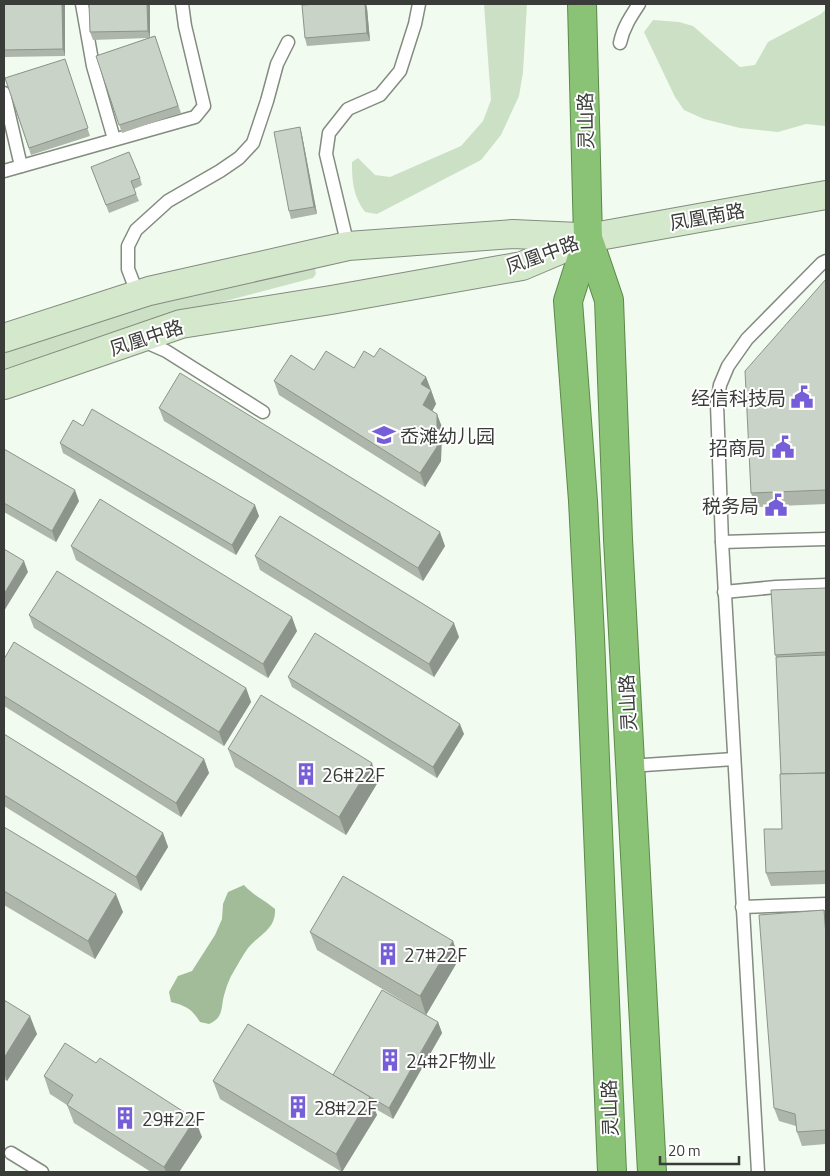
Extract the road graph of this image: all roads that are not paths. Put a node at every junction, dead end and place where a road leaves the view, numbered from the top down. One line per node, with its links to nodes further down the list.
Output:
1 (82, 4): 9 (lane)
2 (182, 4): 9 (lane)
3 (419, 4): 14 (lane)
4 (582, 4): 13 (highway, 灵山路)
5 (639, 4): 7 (lane)
6 (288, 42): 16 (lane)
7 (620, 43)
8 (4, 93): 10 (lane)
9 (114, 139): 10 (lane)
10 (21, 166): 11 (lane)
11 (4, 171)
12 (826, 195): 13 (main road, 凤凰南路)
13 (588, 238): 14 (main road, 凤凰中路); 18 (main road, 凤凰中路); 31 (highway, 灵山路); 32 (highway, 灵山路)
14 (348, 246): 16 (main road, 凤凰中路)
15 (826, 260): 22 (lane)
16 (138, 294): 17 (main road, 凤凰中路)
17 (4, 338)
18 (139, 338): 19 (main road, 凤凰中路); 20 (lane)
19 (4, 385)
20 (263, 412)
21 (826, 539): 22 (lane)
22 (722, 542): 24 (lane)
23 (826, 585): 24 (lane)
24 (724, 592): 25 (lane)
25 (734, 759): 26 (lane); 28 (lane)
26 (644, 764)
27 (826, 904): 28 (lane)
28 (742, 907): 33 (lane)
29 (12, 1153): 30 (lane)
30 (42, 1172)
31 (612, 1172)
32 (652, 1172)
33 (758, 1172)

